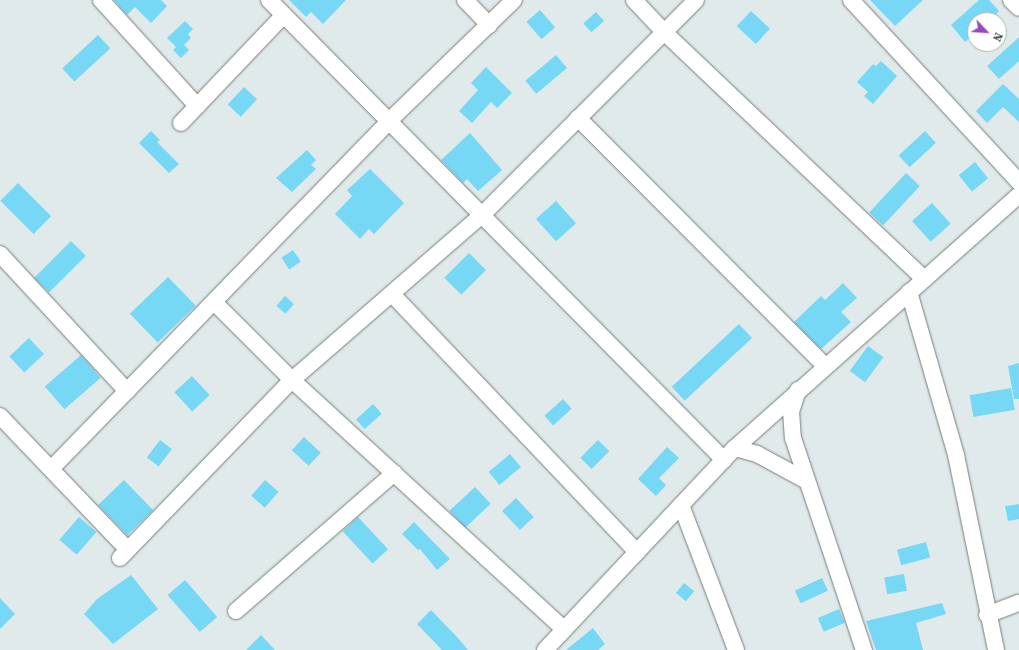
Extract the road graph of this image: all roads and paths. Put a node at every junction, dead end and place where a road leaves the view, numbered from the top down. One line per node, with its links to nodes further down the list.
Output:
1 (100, 0): 13 (street)
2 (269, 0): 10 (street)
3 (465, 0): 11 (street)
4 (514, 0): 11 (street)
5 (634, 0): 12 (street)
6 (696, 0): 12 (street)
7 (851, 0): 17 (street)
8 (1011, 0): 9 (street)
9 (1019, 8)
10 (284, 15): 13 (street); 15 (street)
11 (489, 24): 15 (street)
12 (664, 32): 14 (street); 21 (street)
13 (197, 106): 16 (street)
14 (578, 118): 19 (street); 25 (street)
15 (390, 121): 19 (street); 24 (street)
16 (181, 123)
17 (1019, 182)
18 (1019, 195): 21 (street)
19 (482, 214): 23 (street); 31 (street)
20 (0, 254): 28 (street)
21 (924, 279): 22 (street)
22 (909, 292): 25 (street); 39 (street)
23 (392, 294): 26 (street); 36 (street)
24 (214, 302): 26 (street); 28 (street)
25 (825, 366): 27 (street)
26 (292, 380): 32 (street); 33 (street)
27 (798, 390): 30 (street); 34 (street)
28 (127, 391): 32 (street)
29 (0, 416): 32 (street)
30 (735, 448): 31 (street); 34 (street)
31 (724, 460): 35 (street)
32 (51, 469)
33 (394, 473): 38 (street); 40 (street)
34 (807, 481): 43 (street)
35 (681, 505): 36 (street); 42 (street)
36 (637, 552): 40 (street)
37 (1019, 602): 39 (street)
38 (236, 611)
39 (987, 615): 44 (street)
40 (564, 629): 41 (street)
41 (545, 650)
42 (736, 650)
43 (864, 650)
44 (996, 650)

